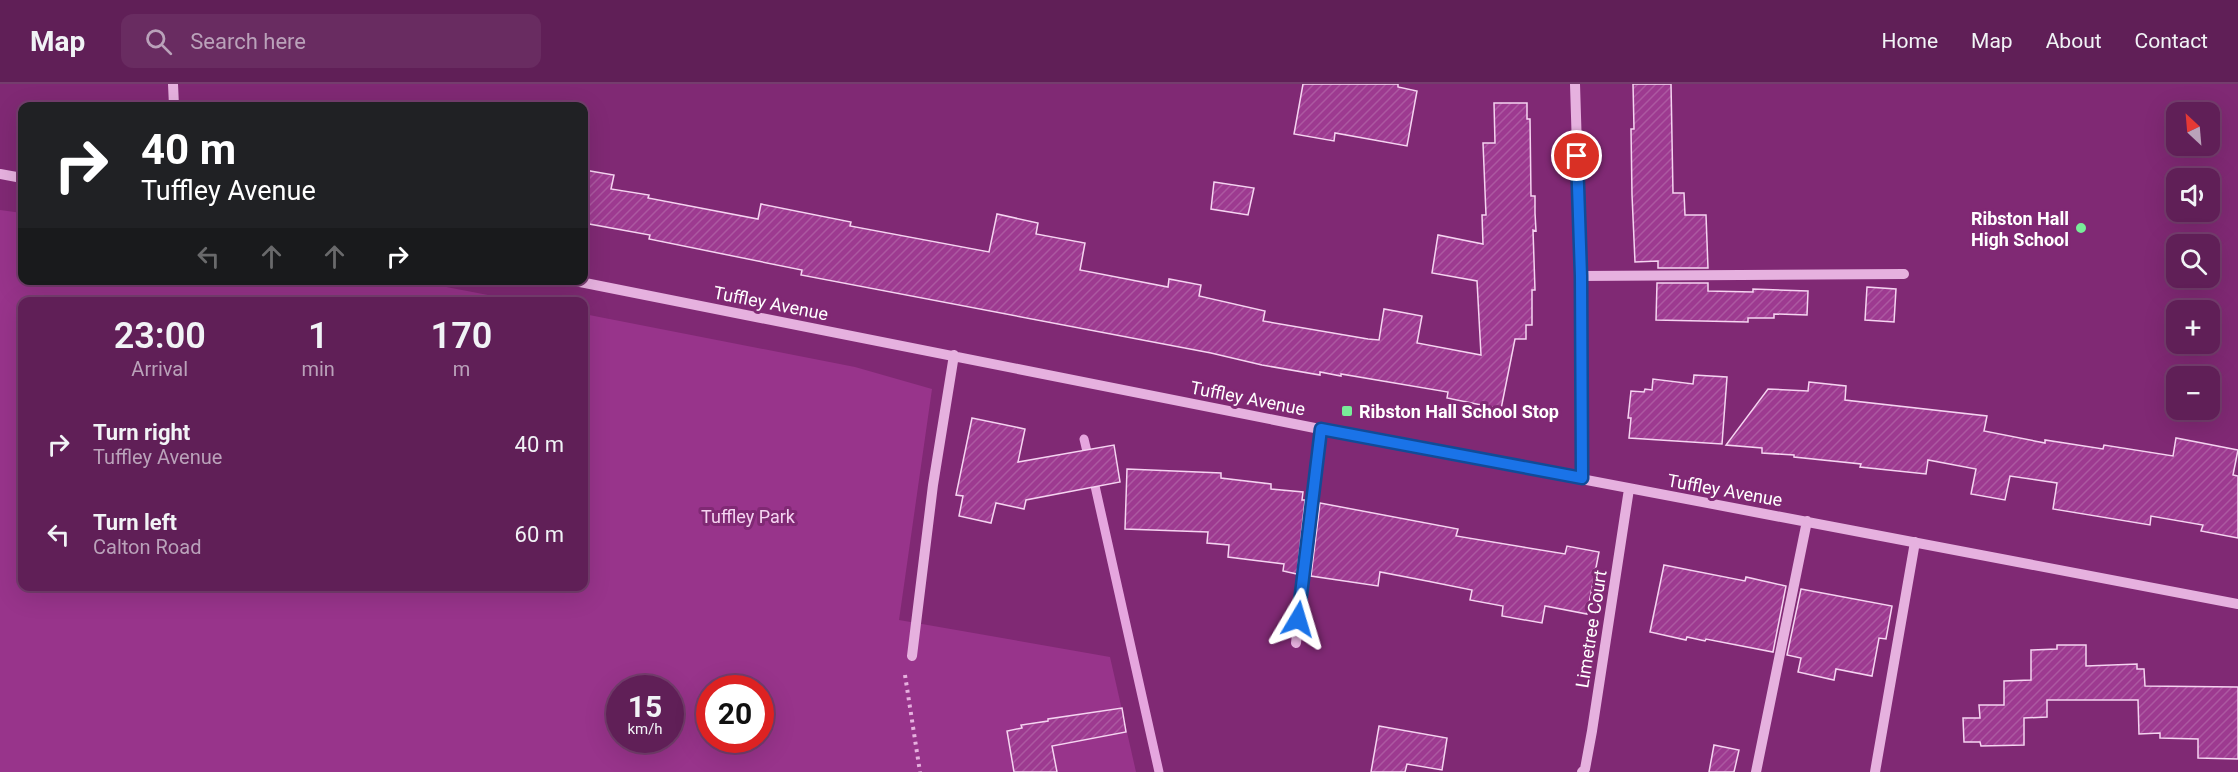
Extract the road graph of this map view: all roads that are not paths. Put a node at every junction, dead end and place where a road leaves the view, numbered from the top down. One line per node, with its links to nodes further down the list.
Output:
1 (172, 84): 3 (street)
2 (1575, 84): 7 (street)
3 (174, 102)
4 (0, 174): 5 (street)
5 (18, 177)
6 (1904, 274): 7 (street)
7 (1581, 276): 11 (street)
8 (588, 284): 9 (street, Tuffley Avenue)
9 (954, 355): 10 (street, Tuffley Avenue); 17 (street)
10 (1321, 429): 11 (street, Tuffley Avenue); 16 (street)
11 (1582, 478): 12 (street, Tuffley Avenue)
12 (1629, 489): 13 (street, Tuffley Avenue); 18 (street, Limetree Court)
13 (1807, 521): 14 (street, Tuffley Avenue); 19 (street)
14 (1915, 543): 15 (street, Tuffley Avenue); 20 (street)
15 (2238, 604)
16 (1296, 643)
17 (912, 656)
18 (1582, 772)
19 (1756, 772)
20 (1875, 772)

